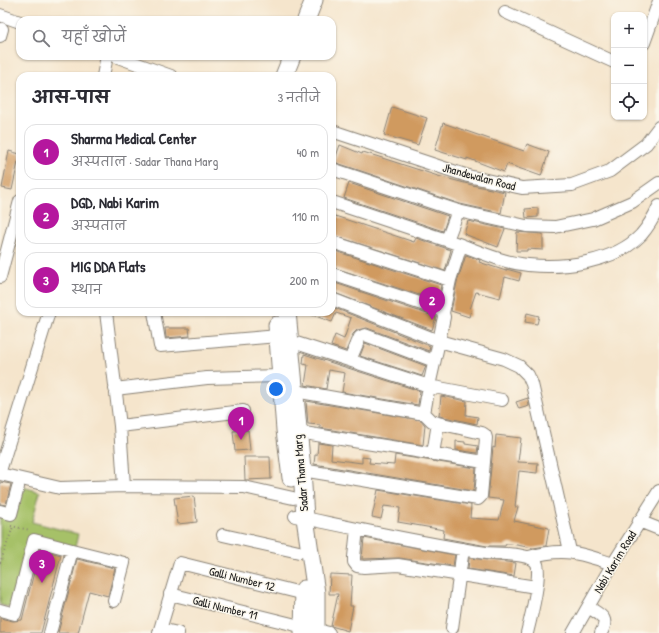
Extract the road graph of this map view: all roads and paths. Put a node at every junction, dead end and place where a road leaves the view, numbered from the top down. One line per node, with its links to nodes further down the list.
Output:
1 (314, 0): 6 (street)
2 (326, 0): 7 (street)
3 (659, 0): 9 (street)
4 (505, 12): 14 (street)
5 (0, 15): 8 (street)
6 (308, 16)
7 (320, 16)
8 (16, 21)
9 (647, 34)
10 (106, 60): 15 (street)
11 (126, 60): 16 (street)
12 (290, 60): 17 (street)
13 (302, 60): 18 (street)
14 (611, 61)
15 (104, 72)
16 (160, 72)
17 (286, 72)
18 (298, 72)
19 (659, 127): 20 (street, Jhandewalan Road)
20 (336, 132)
21 (336, 170): 25 (street)
22 (659, 183): 25 (street)
23 (336, 203): 27 (street)
24 (659, 206): 29 (street)
25 (458, 211): 27 (street)
26 (16, 216): 31 (street)
27 (447, 240): 29 (street)
28 (336, 243): 32 (street)
29 (461, 245): 32 (street)
30 (336, 275): 34 (street)
31 (0, 277)
32 (450, 280): 34 (street)
33 (336, 301): 41 (street)
34 (443, 313): 41 (street)
35 (48, 316): 57 (street)
36 (107, 316): 46 (street)
37 (155, 316): 40 (street)
38 (277, 316): 40 (street, Sadar Thana Marg)
39 (287, 316): 40 (street, Sadar Thana Marg)
40 (284, 338): 42 (street); 44 (street, Sadar Thana Marg); 47 (street, Sadar Thana Marg)
41 (439, 341): 43 (street); 72 (street)
42 (350, 360): 43 (street); 45 (street)
43 (434, 361): 45 (street)
44 (281, 376): 46 (street); 61 (street, Sadar Thana Marg)
45 (429, 386): 48 (street); 50 (street)
46 (116, 389): 52 (street)
47 (295, 391): 50 (street); 53 (street, Sadar Thana Marg)
48 (502, 400)
49 (243, 411): 52 (street)
50 (424, 412): 51 (street)
51 (438, 423): 54 (street); 55 (street)
52 (120, 426): 58 (street)
53 (298, 432): 54 (street); 56 (street, Sadar Thana Marg)
54 (433, 454): 55 (street)
55 (484, 462): 56 (street)
56 (302, 470): 63 (street, Sadar Thana Marg)
57 (0, 473): 58 (street)
58 (124, 486): 61 (street)
59 (18, 487): 62 (street)
60 (659, 491): 64 (street, Nabi Karim Road)
61 (293, 498): 63 (street, Sadar Thana Marg)
62 (0, 511)
63 (300, 517): 66 (street); 71 (street, Sadar Thana Marg); 85 (street, Sadar Thana Marg)
64 (640, 521): 67 (street); 75 (street, Nabi Karim Road)
65 (14, 526): 74 (path)
66 (357, 528): 69 (street); 76 (street)
67 (659, 529)
68 (224, 535): 71 (street)
69 (463, 549): 73 (street); 76 (street)
70 (72, 550): 80 (street); 82 (street); 86 (street)
71 (299, 552): 79 (street, Sadar Thana Marg)
72 (570, 552): 73 (street); 75 (street)
73 (529, 557): 77 (street)
74 (0, 563)
75 (613, 564): 81 (street, Nabi Karim Road)
76 (460, 576): 77 (street); 83 (street)
77 (537, 582): 88 (street)
78 (170, 594): 79 (street, Galli Number 12); 84 (street); 85 (street, Galli Number 11)
79 (305, 594): 85 (street, Sadar Thana Marg)
80 (114, 601)
81 (588, 607): 89 (street, Nabi Karim Road); 90 (street)
82 (0, 610)
83 (452, 628)
84 (159, 631): 87 (street)
85 (314, 631)
86 (50, 633)
87 (178, 633)
88 (527, 633)
89 (573, 633)
90 (602, 633)

